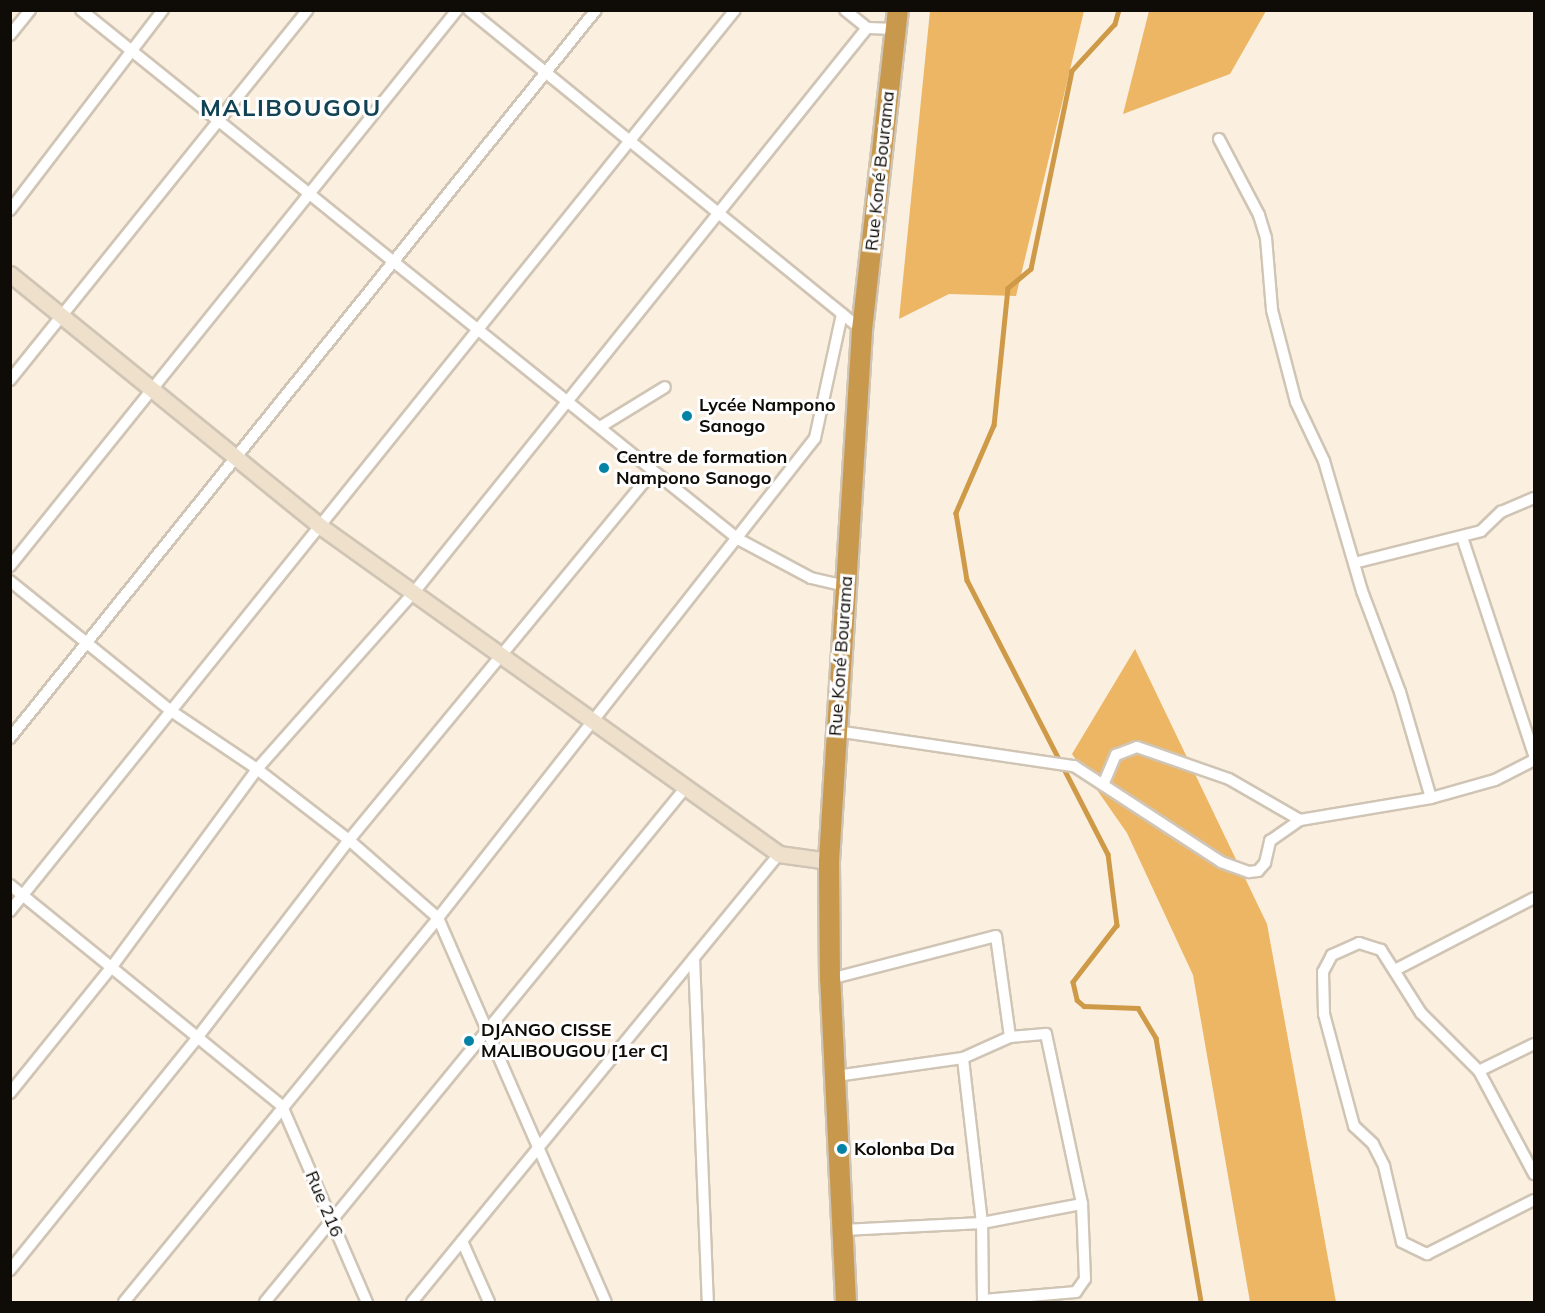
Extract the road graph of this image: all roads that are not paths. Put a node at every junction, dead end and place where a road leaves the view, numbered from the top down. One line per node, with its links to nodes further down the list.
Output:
1 (30, 10): 12 (street)
2 (81, 10): 13 (street)
3 (163, 10): 13 (street)
4 (308, 10): 15 (street)
5 (458, 10): 18 (street)
6 (469, 10): 14 (street)
7 (596, 10): 14 (street)
8 (735, 10): 17 (street)
9 (845, 10): 11 (street)
10 (897, 20): 11 (street); 26 (highway, Rue Koné Bourama)
11 (867, 28): 20 (street)
12 (10, 35)
13 (130, 52): 15 (street); 19 (street)
14 (546, 73): 17 (street); 21 (street)
15 (219, 121): 18 (street); 24 (street)
16 (1219, 140): 38 (street)
17 (630, 141): 20 (street); 25 (street)
18 (310, 194): 21 (street); 29 (street)
19 (10, 210)
20 (718, 213): 23 (street); 30 (street)
21 (394, 262): 25 (street); 32 (street)
22 (10, 274): 24 (street)
23 (842, 314): 26 (street); 37 (street)
24 (62, 316): 27 (street); 29 (street)
25 (478, 330): 30 (street); 35 (street)
26 (862, 330): 41 (highway, Rue Koné Bourama)
27 (10, 380)
28 (665, 387): 31 (street)
29 (153, 390): 32 (street); 39 (street)
30 (567, 402): 31 (street); 42 (street)
31 (600, 427): 33 (street)
32 (236, 458): 35 (street); 43 (street)
33 (653, 471): 37 (street); 44 (street)
34 (1534, 498): 36 (street)
35 (320, 526): 42 (street); 45 (street)
36 (1462, 537): 38 (street); 49 (street)
37 (738, 540): 41 (street); 46 (street)
38 (1354, 563): 54 (street)
39 (10, 566)
40 (10, 581): 43 (street)
41 (846, 586): 47 (highway, Rue Koné Bourama)
42 (415, 591): 44 (street); 51 (street)
43 (87, 643): 45 (street); 48 (street)
44 (505, 656): 46 (street); 56 (street)
45 (171, 711): 51 (street); 60 (street)
46 (593, 720): 53 (street); 63 (street)
47 (836, 731): 52 (street); 58 (highway, Rue Koné Bourama)
48 (10, 738)
49 (1534, 754)
50 (1534, 760): 54 (street)
51 (257, 769): 56 (street); 65 (street)
52 (1103, 785): 55 (street); 55 (street)
53 (686, 787): 57 (street); 68 (street)
54 (1431, 798): 55 (street)
55 (1300, 820)
56 (349, 840): 63 (street); 70 (street)
57 (779, 854): 58 (street); 64 (street)
58 (829, 861): 67 (highway, Rue Koné Bourama)
59 (10, 885): 60 (street)
60 (23, 895): 62 (street); 65 (street)
61 (1534, 898): 66 (street)
62 (10, 911)
63 (438, 918): 68 (street); 76 (street)
64 (694, 958): 77 (street); 92 (street)
65 (111, 968): 70 (street); 75 (street)
66 (1397, 969): 73 (street); 79 (street)
67 (830, 978): 69 (street); 74 (highway, Rue Koné Bourama)
68 (487, 1030): 77 (street); 81 (street)
69 (1011, 1037): 72 (street); 80 (street)
70 (197, 1038): 76 (street); 85 (street)
71 (1534, 1044): 73 (street)
72 (963, 1058): 74 (street); 82 (street)
73 (1479, 1071): 78 (street)
74 (836, 1076): 83 (highway, Rue Koné Bourama)
75 (10, 1093)
76 (282, 1106): 81 (street, Rue 216); 86 (street)
77 (538, 1148): 84 (street); 91 (street)
78 (1534, 1174)
79 (1534, 1200)
80 (1082, 1204): 82 (street); 82 (street)
81 (331, 1221): 87 (street); 88 (street, Rue 216)
82 (982, 1223): 83 (street)
83 (843, 1230): 93 (highway, Rue Koné Bourama)
84 (462, 1241): 89 (street); 90 (street)
85 (10, 1270)
86 (124, 1302)
87 (265, 1302)
88 (367, 1302)
89 (412, 1302)
90 (489, 1302)
91 (606, 1302)
92 (708, 1302)
93 (846, 1302)

